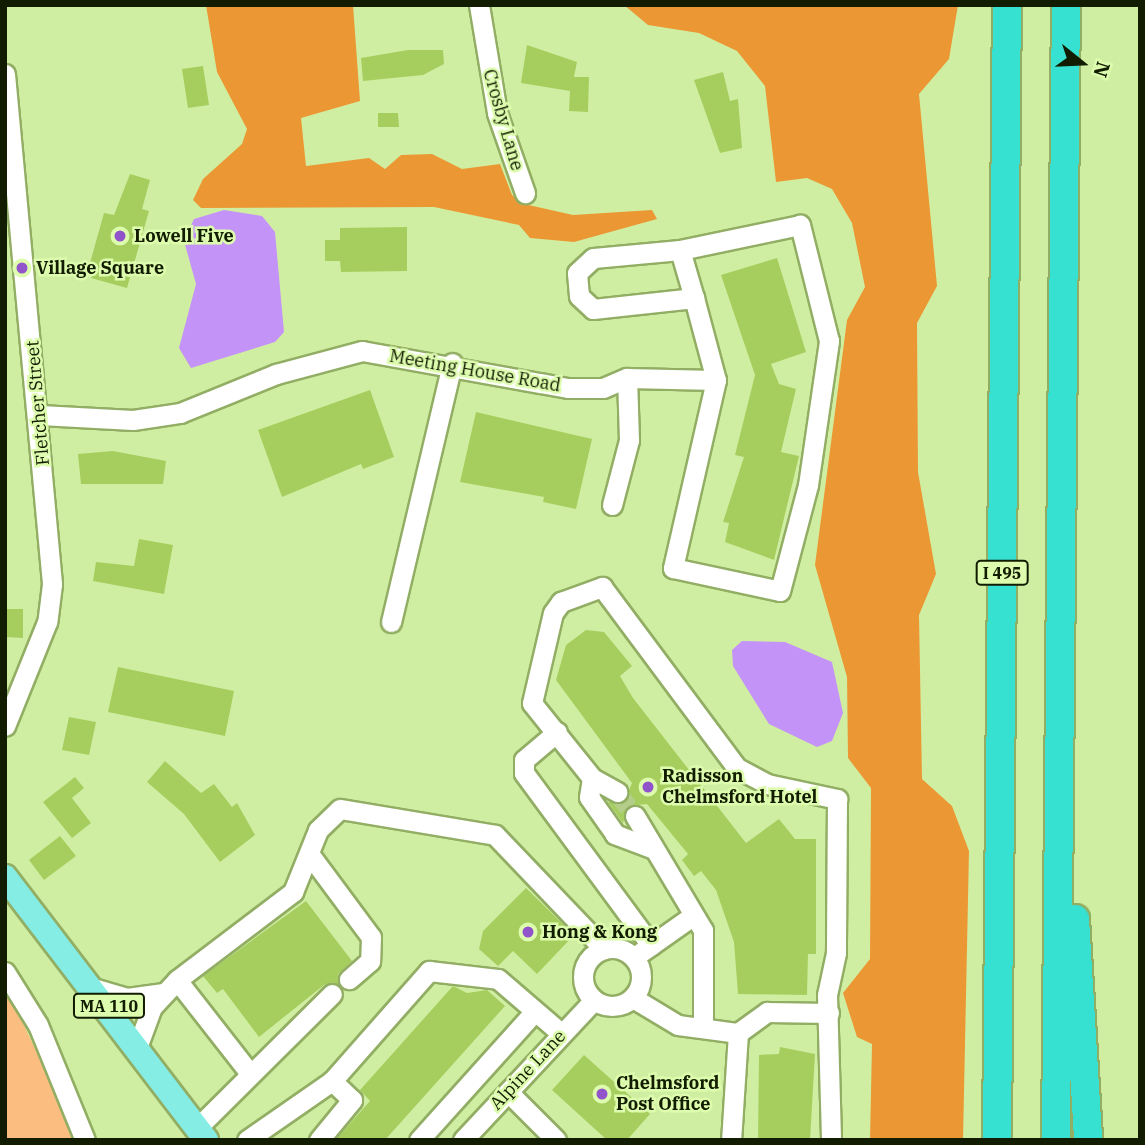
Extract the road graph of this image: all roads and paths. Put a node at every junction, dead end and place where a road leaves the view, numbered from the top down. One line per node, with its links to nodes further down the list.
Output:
1 (479, 5): 5 (street, Crosby Lane)
2 (1007, 5): 52 (highway, I 495)
3 (1066, 5): 13 (highway)
4 (5, 74): 11 (street, Fletcher Street)
5 (524, 193)
6 (680, 250): 7 (street); 7 (street); 10 (street)
7 (694, 298): 10 (street)
8 (452, 363): 9 (street, Meeting House Road); 11 (street, Meeting House Road); 14 (street)
9 (627, 378): 10 (street, Meeting House Road); 12 (street)
10 (716, 380)
11 (40, 415): 15 (street, Fletcher Street)
12 (612, 505)
13 (1061, 591): 53 (highway); 54 (highway)
14 (391, 622)
15 (5, 726)
16 (557, 732): 17 (street); 24 (street); 35 (street)
17 (592, 778): 18 (street); 20 (street)
18 (617, 792)
19 (635, 816): 20 (street)
20 (651, 848): 23 (street)
21 (310, 855): 25 (street); 28 (street); 29 (street)
22 (5, 877): 30 (main road, MA 110)
23 (691, 917): 24 (street); 36 (street)
24 (651, 945): 26 (street)
25 (604, 948): 26 (street); 33 (street)
26 (634, 957): 32 (street)
27 (5, 972): 44 (street)
28 (349, 979)
29 (170, 986): 30 (street); 39 (street); 40 (street)
30 (96, 989): 39 (main road, MA 110)
31 (332, 994): 40 (street)
32 (633, 998): 33 (street); 36 (street)
33 (593, 1001): 38 (street, Alpine Lane)
34 (534, 1011): 38 (street); 41 (street); 47 (street)
35 (829, 1013): 37 (street); 51 (street)
36 (703, 1026): 37 (street)
37 (738, 1033): 50 (street)
38 (562, 1034): 42 (street, Alpine Lane)
39 (138, 1045): 43 (main road, MA 110)
40 (248, 1071): 43 (street)
41 (332, 1081): 45 (street); 46 (street)
42 (508, 1091): 48 (street, Alpine Lane); 49 (street)
43 (201, 1134)
44 (85, 1140)
45 (247, 1140)
46 (318, 1140)
47 (419, 1140)
48 (463, 1140)
49 (556, 1140)
50 (731, 1140)
51 (831, 1140)
52 (997, 1140)
53 (1056, 1140)
54 (1088, 1140)

